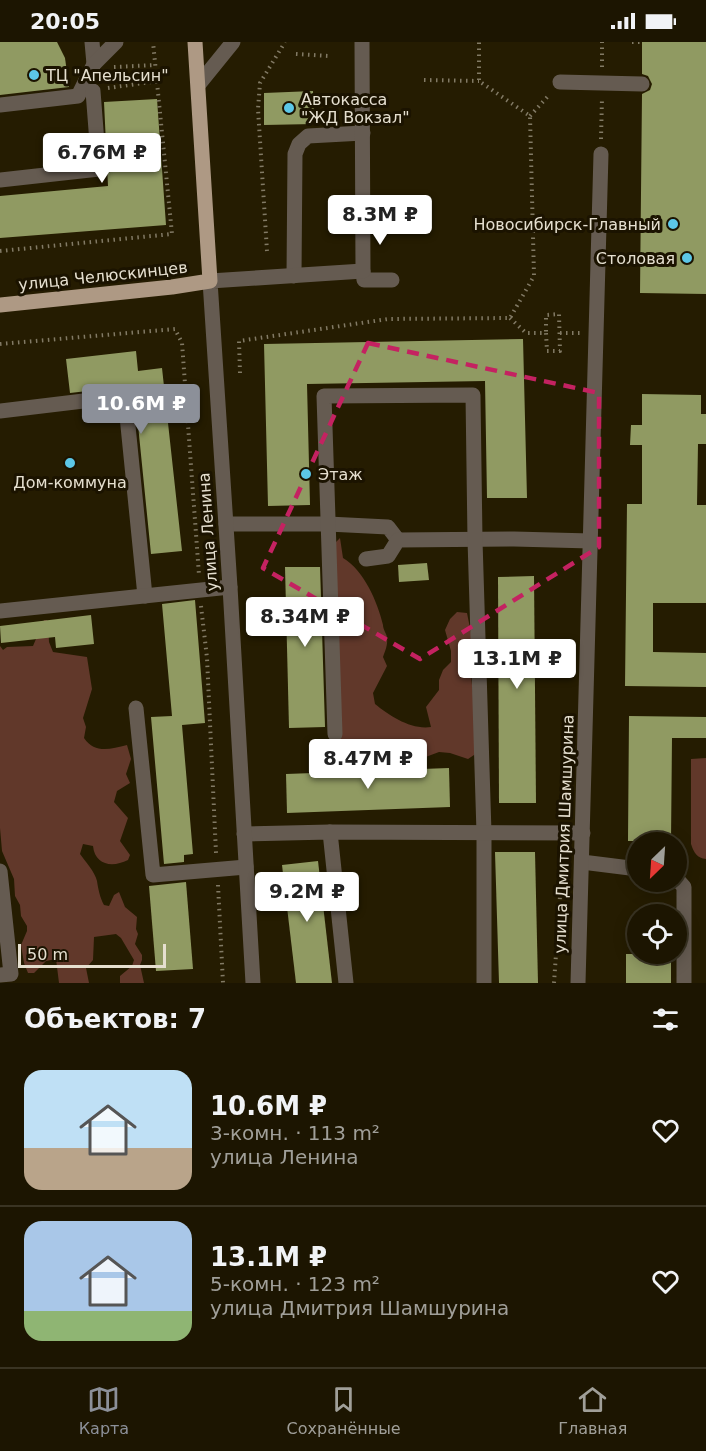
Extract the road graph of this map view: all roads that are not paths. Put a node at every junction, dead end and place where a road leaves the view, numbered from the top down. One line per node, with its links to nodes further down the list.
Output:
1 (92, 42): 6 (street)
2 (116, 42): 6 (street)
3 (195, 42): 8 (main road, улица Ленина)
4 (233, 42): 8 (street)
5 (362, 42): 12 (street)
6 (99, 66): 11 (street)
7 (560, 82): 9 (street, bridge)
8 (199, 84): 18 (main road, улица Ленина)
9 (642, 84)
10 (93, 91): 14 (street)
11 (0, 105)
12 (363, 133): 15 (street); 16 (street)
13 (601, 154): 25 (street, улица Дмитрия Шамшурина)
14 (0, 180)
15 (363, 271): 16 (street); 17 (street)
16 (294, 276): 18 (street)
17 (392, 280)
18 (210, 281): 19 (main road, улица Челюскинцев); 22 (street, улица Ленина)
19 (0, 305)
20 (0, 411): 28 (street)
21 (328, 524): 22 (street); 23 (street); 24 (street); 31 (street)
22 (226, 525): 27 (street, улица Ленина)
23 (398, 540): 24 (street); 26 (street)
24 (474, 540): 25 (street); 34 (street)
25 (591, 541): 33 (street, улица Дмитрия Шамшурина)
26 (366, 559)
27 (231, 587): 28 (street); 35 (street, улица Ленина)
28 (145, 596): 29 (street)
29 (0, 611)
30 (136, 708): 37 (street)
31 (335, 734)
32 (330, 832): 34 (street); 35 (street); 43 (street)
33 (583, 832): 34 (street); 36 (street, улица Дмитрия Шамшурина)
34 (484, 833): 44 (street)
35 (244, 834): 37 (street, улица Ленина)
36 (582, 862): 38 (street); 45 (street, улица Дмитрия Шамшурина)
37 (246, 867): 42 (street, улица Ленина)
38 (627, 868)
39 (0, 871): 41 (street)
40 (684, 892): 46 (street)
41 (0, 975)
42 (253, 983)
43 (346, 983)
44 (484, 983)
45 (578, 983)
46 (684, 983)

